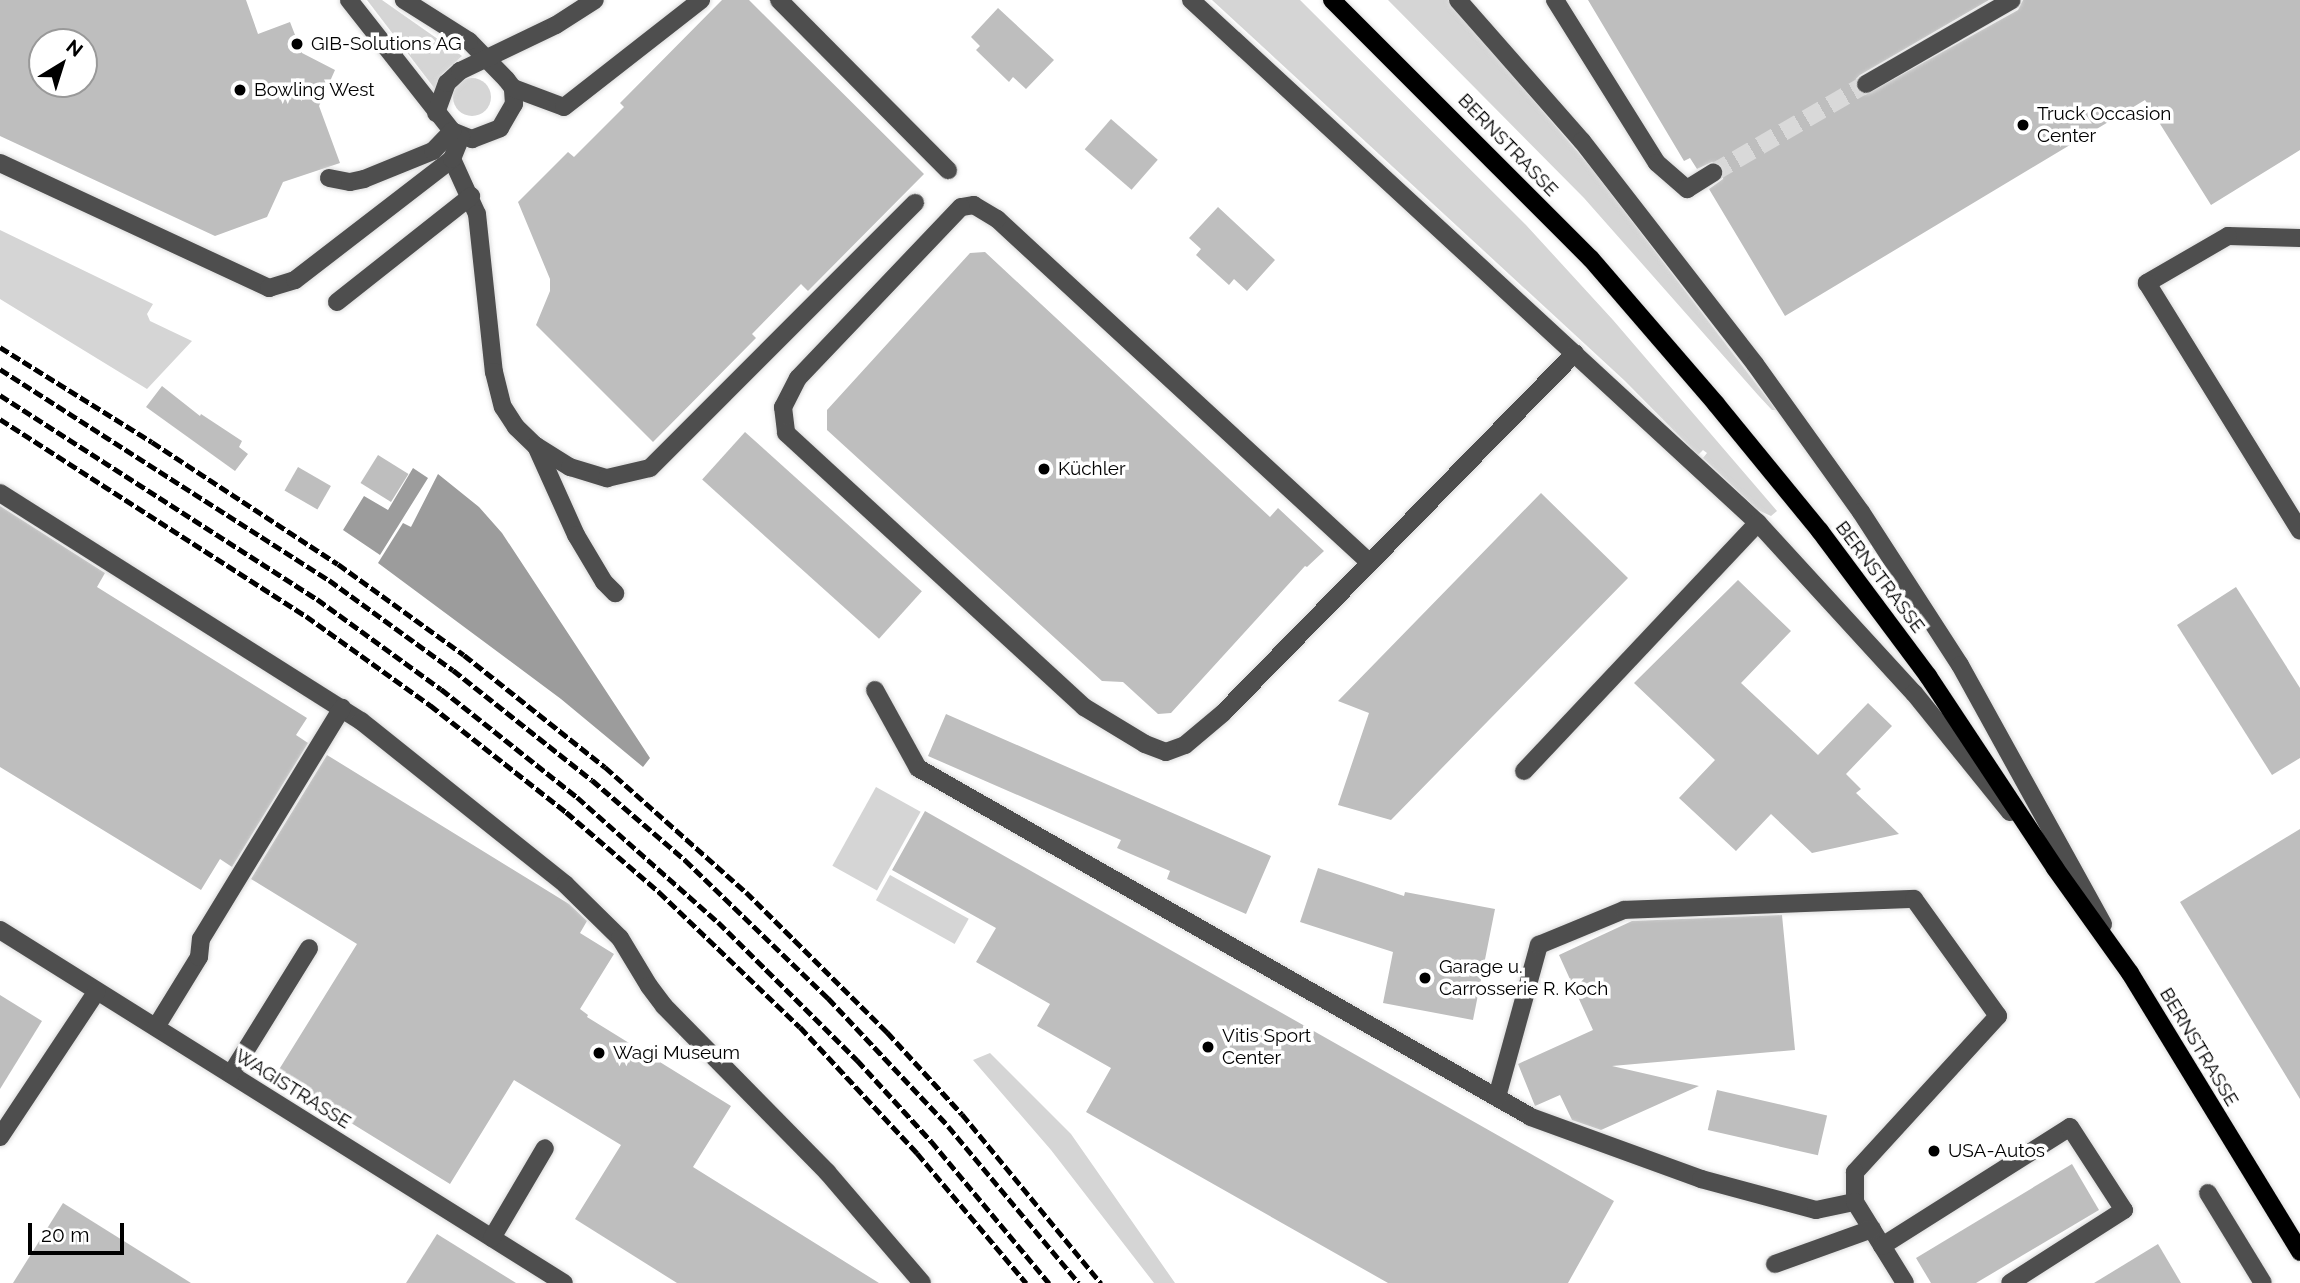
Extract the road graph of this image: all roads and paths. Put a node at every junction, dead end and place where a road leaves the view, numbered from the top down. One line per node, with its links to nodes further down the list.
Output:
1 (349, 0): 14 (street)
2 (404, 0): 11 (street)
3 (595, 0): 11 (street)
4 (701, 0): 13 (street)
5 (779, 0): 18 (street)
6 (1191, 0): 25 (street)
7 (1332, 0): 35 (main road, BERNSTRASSE)
8 (1458, 0): 38 (street)
9 (1555, 0): 19 (street)
10 (2012, 0): 12 (street)
11 (489, 59): 13 (street); 14 (street)
12 (1867, 84)
13 (513, 89): 15 (street)
14 (436, 113): 15 (street)
15 (457, 134): 16 (street); 20 (street)
16 (452, 159): 17 (street); 21 (street)
17 (0, 163)
18 (948, 170)
19 (1713, 173)
20 (329, 178)
21 (471, 196): 24 (street); 26 (street)
22 (915, 203): 26 (street)
23 (2300, 238): 29 (street)
24 (337, 302)
25 (1575, 353): 28 (street); 30 (street)
26 (536, 446): 31 (street)
27 (0, 493): 33 (street)
28 (1758, 523): 34 (street); 35 (street)
29 (2300, 531)
30 (1369, 562): 30 (street)
31 (615, 593)
32 (875, 690): 42 (street)
33 (342, 708): 40 (street); 53 (street)
34 (1524, 771)
35 (2055, 868): 38 (main road, BERNSTRASSE)
36 (0, 930): 39 (street, WAGISTRASSE)
37 (309, 948): 41 (street)
38 (2130, 973): 50 (main road, BERNSTRASSE)
39 (97, 990): 40 (street, WAGISTRASSE); 43 (street)
40 (156, 1027): 41 (street, WAGISTRASSE)
41 (231, 1074): 48 (street, WAGISTRASSE)
42 (1497, 1097): 46 (street); 46 (street)
43 (0, 1137)
44 (545, 1148): 48 (street)
45 (2208, 1193): 56 (street)
46 (1855, 1202): 47 (street)
47 (1872, 1229): 49 (street); 51 (street)
48 (492, 1238): 52 (street, WAGISTRASSE)
49 (1882, 1246): 54 (street); 55 (street)
50 (2300, 1252)
51 (1775, 1264)
52 (564, 1283)
53 (922, 1283)
54 (1905, 1283)
55 (2010, 1283)
56 (2263, 1283)

